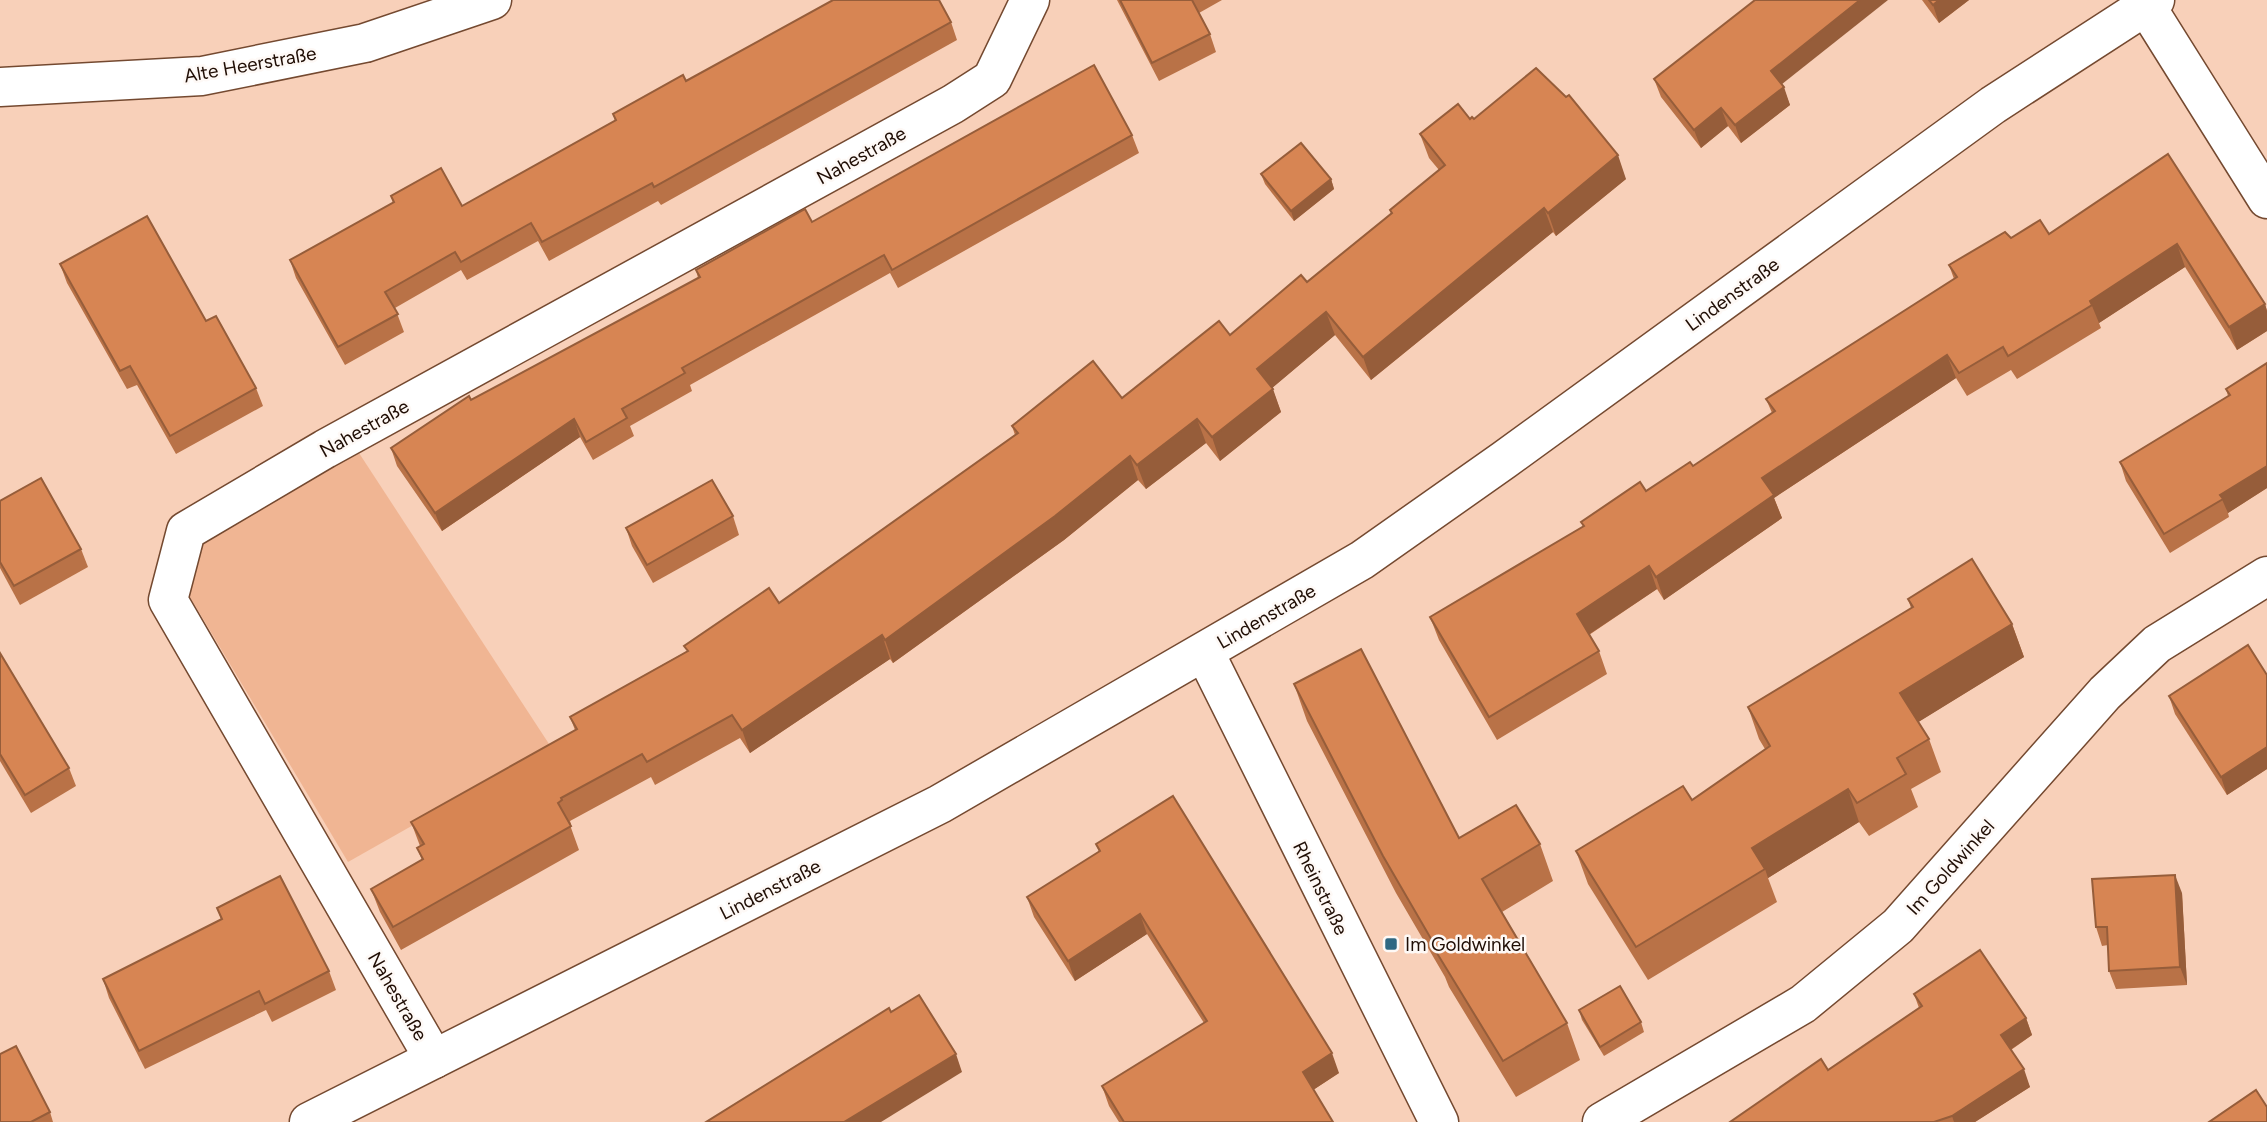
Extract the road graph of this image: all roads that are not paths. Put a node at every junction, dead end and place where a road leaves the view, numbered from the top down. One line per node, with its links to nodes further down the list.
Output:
1 (492, 0): 4 (street, Alte Heerstraße)
2 (1031, 0): 8 (street, Nahestraße)
3 (2151, 3): 5 (street); 7 (street, Lindenstraße)
4 (0, 88)
5 (2267, 199)
6 (2267, 576): 11 (street, Im Goldwinkel)
7 (1205, 653): 8 (street, Lindenstraße); 10 (street, Rheinstraße)
8 (434, 1059): 9 (street, Lindenstraße)
9 (309, 1122)
10 (1439, 1122)
11 (1602, 1122)

